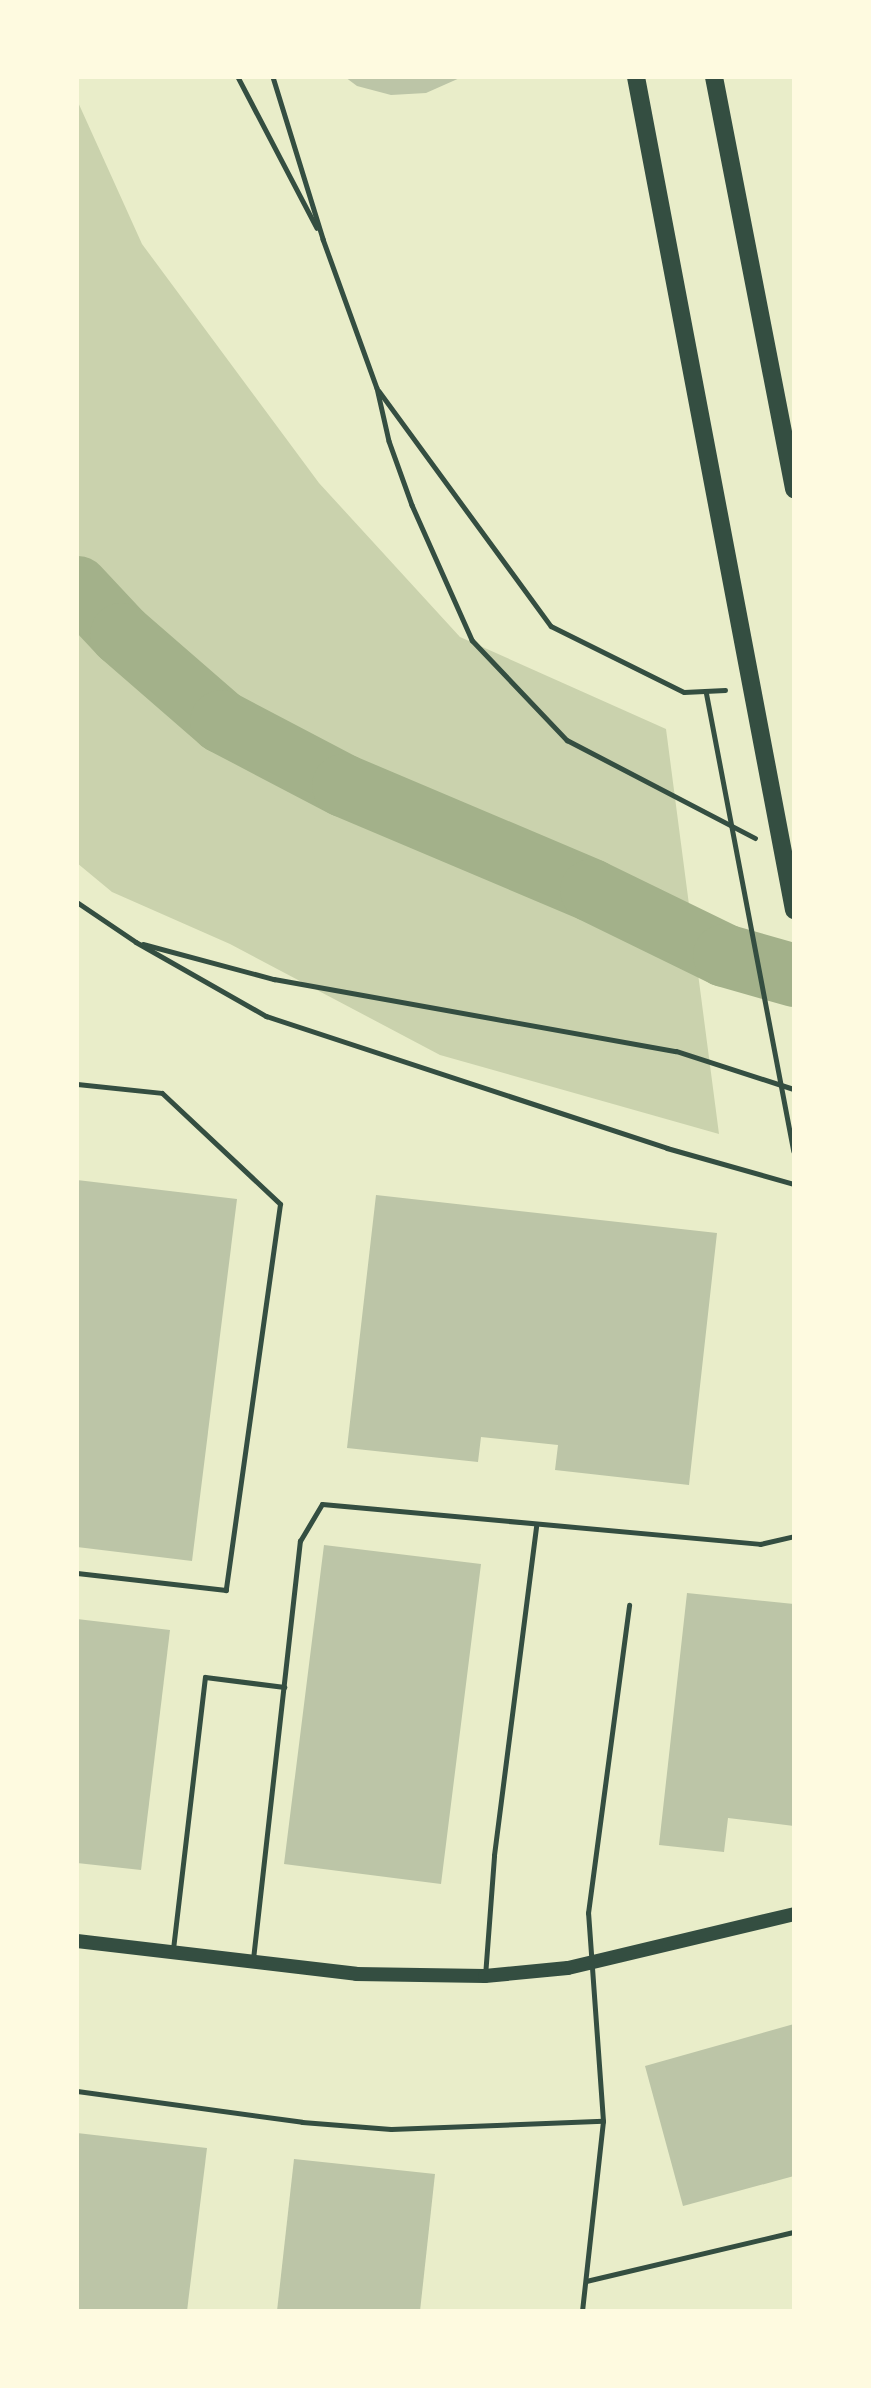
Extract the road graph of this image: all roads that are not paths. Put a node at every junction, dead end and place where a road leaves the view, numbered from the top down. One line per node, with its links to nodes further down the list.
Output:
1 (636, 77): 4 (main road)
2 (714, 77): 3 (main road)
3 (794, 489)
4 (794, 910)
5 (77, 1084): 8 (lane)
6 (536, 1526): 7 (lane); 10 (lane); 16 (lane)
7 (794, 1536)
8 (77, 1573)
9 (629, 1605): 15 (lane)
10 (284, 1687): 13 (lane); 14 (lane)
11 (794, 1914): 15 (main road)
12 (77, 1941): 13 (main road)
13 (173, 1952): 14 (main road)
14 (253, 1962): 16 (main road)
15 (590, 1963): 16 (main road); 18 (lane)
16 (485, 1976)
17 (77, 2091): 18 (lane)
18 (603, 2121): 20 (lane)
19 (794, 2232): 20 (lane)
20 (586, 2281): 21 (lane)
21 (582, 2311)

